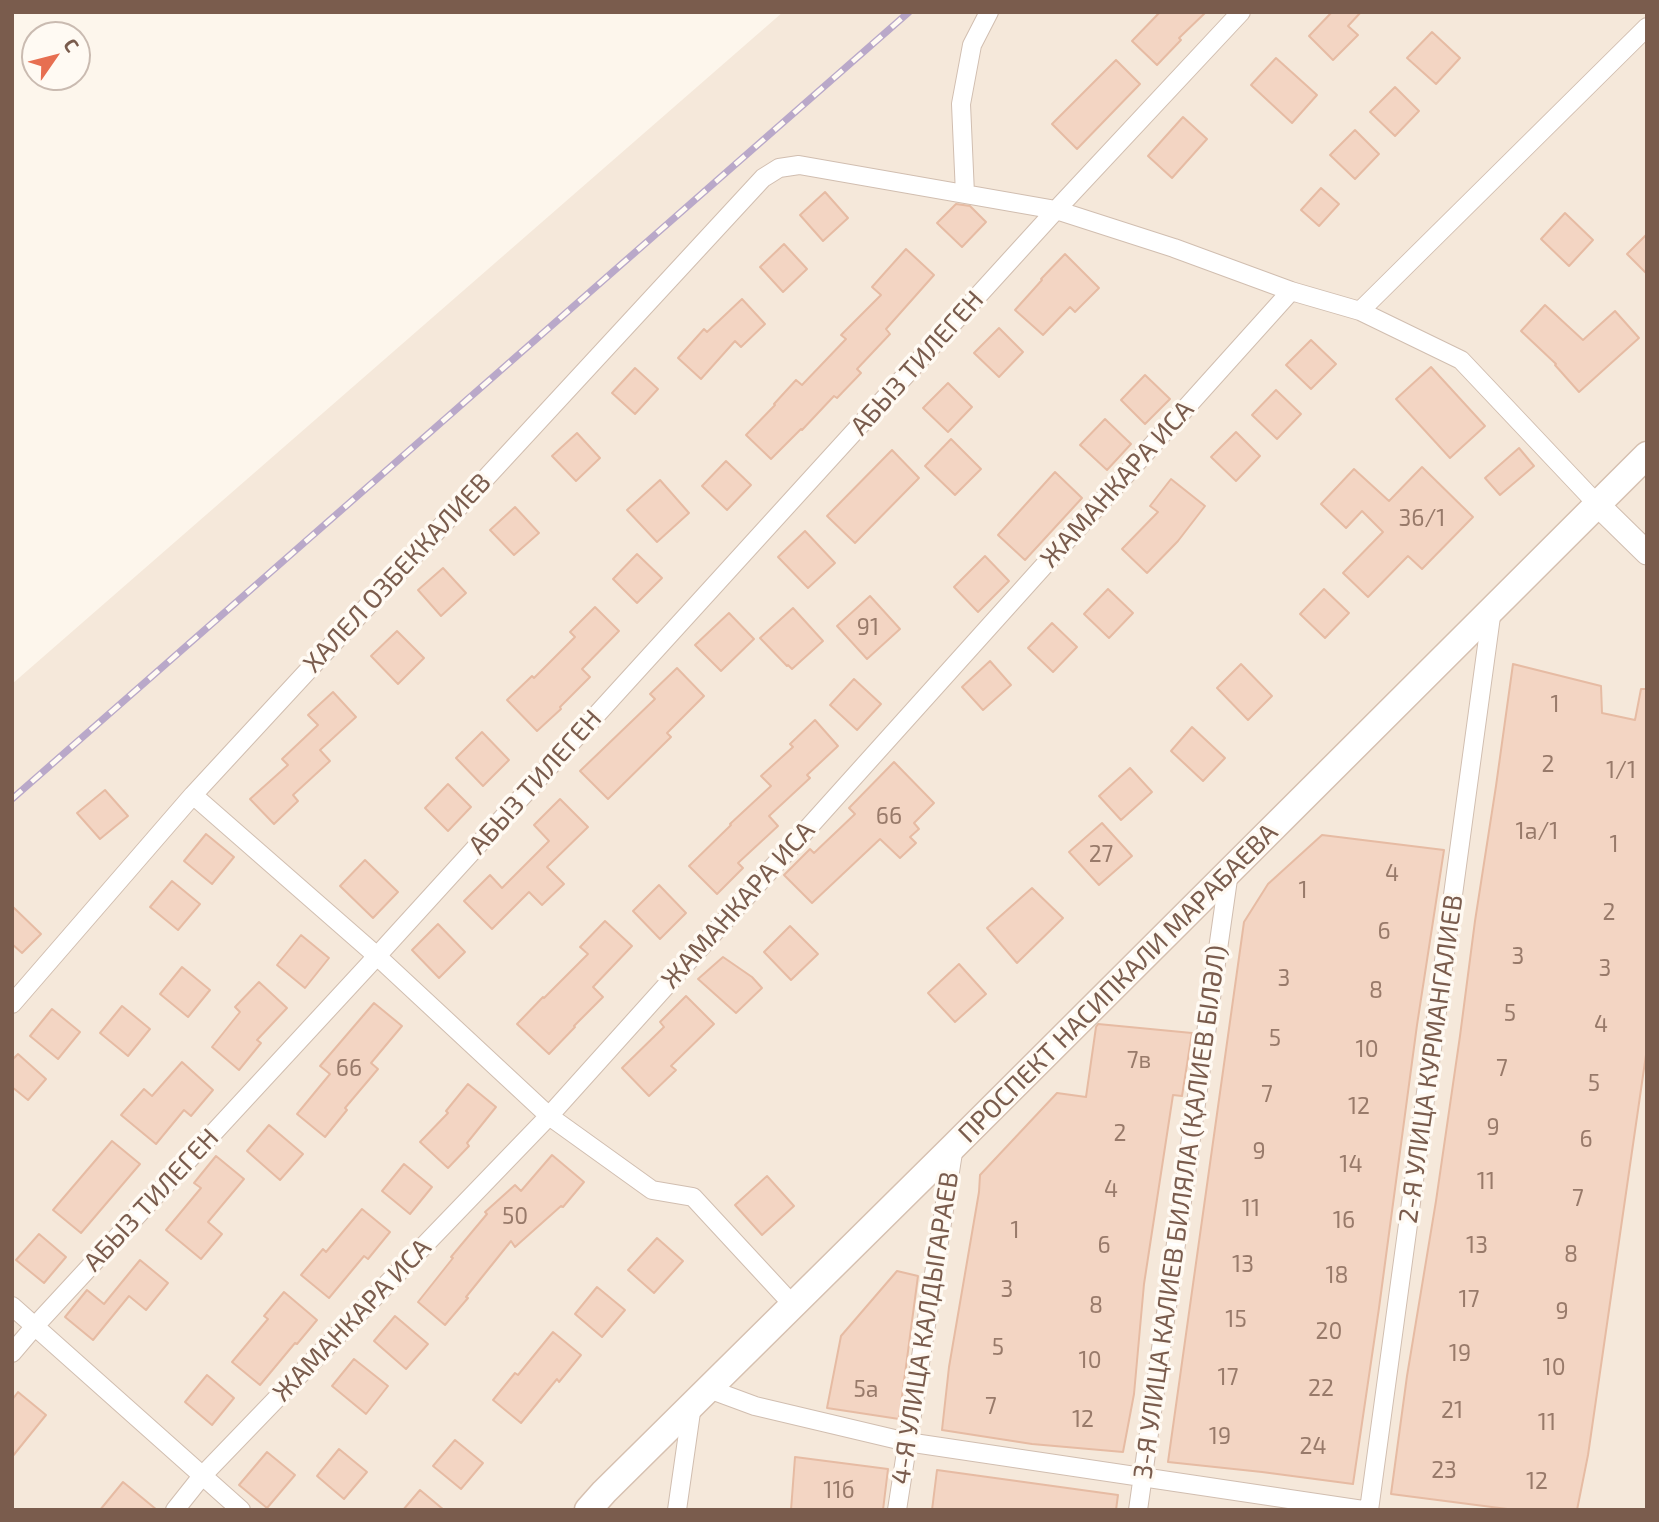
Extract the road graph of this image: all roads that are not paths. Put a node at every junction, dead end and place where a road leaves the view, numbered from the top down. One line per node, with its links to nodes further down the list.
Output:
1 (989, 12): 4 (street)
2 (1241, 12): 5 (street, АБЫЗ ТИЛЕГЕН)
3 (1647, 27): 7 (street)
4 (965, 194): 5 (street); 12 (street, ХАЛЕЛ ОЗБЕККАЛИЕВ)
5 (1056, 210): 6 (street); 14 (street, АБЫЗ ТИЛЕГЕН)
6 (1291, 291): 7 (street); 16 (street, ЖАМАНКАРА ИСА)
7 (1360, 311): 9 (street)
8 (1647, 455): 9 (main road, ПРОСПЕКТ НАСИПКАЛИ МАРАБАЕВА)
9 (1598, 505): 10 (street); 11 (main road, ПРОСПЕКТ НАСИПКАЛИ МАРАБАЕВА)
10 (1647, 553)
11 (1492, 608): 13 (main road, ПРОСПЕКТ НАСИПКАЛИ МАРАБАЕВА); 33 (street, 2-Я УЛИЦА КУРМАНГАЛИЕВ)
12 (193, 795): 14 (street); 15 (street, ХАЛЕЛ ОЗБЕККАЛИЕВ)
13 (1229, 872): 17 (main road, ПРОСПЕКТ НАСИПКАЛИ МАРАБАЕВА); 25 (street, 3-Я УЛИЦА КАЛИЕВ БИЛЯЛА (ҚАЛИЕВ БІЛӘЛ))
14 (377, 956): 16 (street); 20 (street, АБЫЗ ТИЛЕГЕН)
15 (12, 1004)
16 (549, 1116): 19 (street); 24 (street, ЖАМАНКАРА ИСА)
17 (954, 1146): 19 (main road, ПРОСПЕКТ НАСИПКАЛИ МАРАБАЕВА); 23 (street, 4-Я УЛИЦА КАЛДЫГАРАЕВ)
18 (12, 1306): 20 (street)
19 (793, 1306): 22 (main road, ПРОСПЕКТ НАСИПКАЛИ МАРАБАЕВА)
20 (34, 1326): 21 (street, АБЫЗ ТИЛЕГЕН); 24 (street)
21 (12, 1353)
22 (700, 1397): 23 (street); 28 (main road, ПРОСПЕКТ НАСИПКАЛИ МАРАБАЕВА); 29 (street)
23 (907, 1442): 25 (street); 30 (street, 4-Я УЛИЦА КАЛДЫГАРАЕВ)
24 (202, 1476): 26 (street, ЖАМАНКАРА ИСА); 27 (street)
25 (1142, 1478): 31 (street, 3-Я УЛИЦА КАЛИЕВ БИЛЯЛА (ҚАЛИЕВ БІЛӘЛ)); 32 (street)
26 (175, 1510)
27 (241, 1510)
28 (588, 1510)
29 (677, 1510)
30 (897, 1510)
31 (1138, 1510)
32 (1363, 1510)
33 (1369, 1510)

